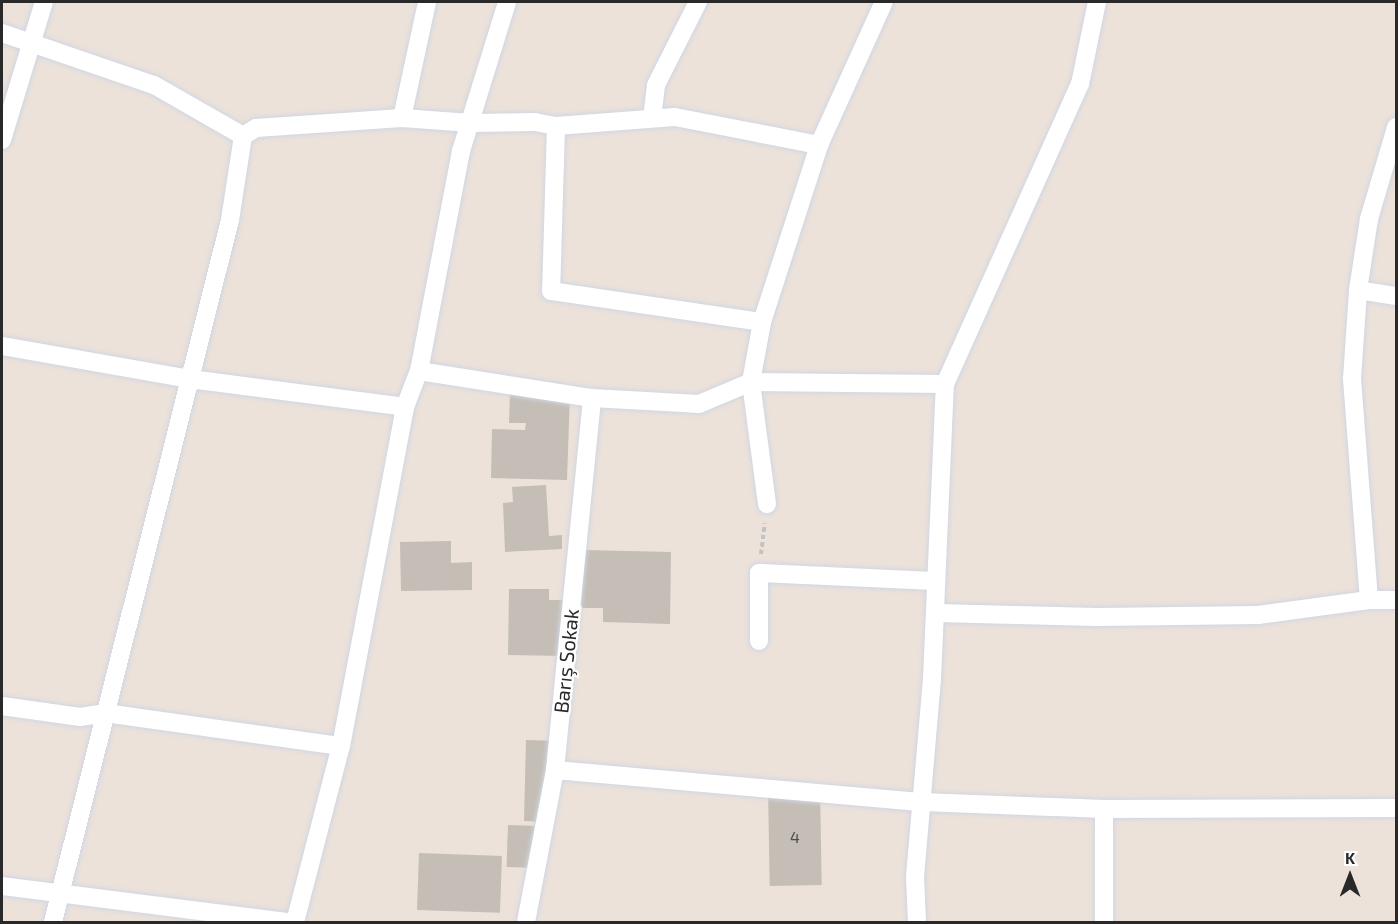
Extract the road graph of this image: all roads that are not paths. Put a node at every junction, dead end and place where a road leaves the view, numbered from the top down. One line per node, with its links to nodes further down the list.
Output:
1 (44, 2): 8 (street)
2 (427, 2): 9 (street)
3 (507, 2): 11 (street)
4 (698, 2): 10 (street)
5 (884, 2): 16 (street)
6 (1097, 2): 24 (street)
7 (2, 33): 8 (street)
8 (31, 42): 14 (street); 15 (street)
9 (402, 118): 11 (street); 14 (street)
10 (652, 118): 12 (street); 16 (street)
11 (471, 123): 12 (street); 21 (street)
12 (556, 126): 19 (street)
13 (1396, 127): 17 (street)
14 (243, 136): 22 (street)
15 (2, 140)
16 (819, 145): 19 (street)
17 (1358, 290): 18 (street); 29 (street)
18 (1396, 296)
19 (762, 322): 23 (street)
20 (2, 346): 22 (street)
21 (418, 371): 25 (street); 26 (street)
22 (190, 379): 26 (street); 34 (street)
23 (751, 382): 24 (street); 25 (street); 27 (street)
24 (945, 384): 28 (street)
25 (592, 398): 36 (street, Barış Sokak)
26 (405, 407): 35 (street)
27 (767, 504)
28 (936, 581): 31 (street); 32 (street)
29 (1369, 600): 30 (street); 31 (street)
30 (1396, 600)
31 (935, 613): 37 (street)
32 (759, 641)
33 (2, 706): 34 (street)
34 (105, 713): 35 (street); 41 (street)
35 (341, 746): 44 (street)
36 (555, 770): 37 (street); 45 (street, Barış Sokak)
37 (923, 802): 39 (street); 46 (street)
38 (1396, 808): 39 (street)
39 (1104, 809): 47 (street)
40 (2, 886): 41 (street)
41 (62, 894): 42 (street); 43 (street)
42 (53, 922)
43 (286, 922)
44 (295, 922)
45 (526, 922)
46 (917, 922)
47 (1104, 922)

